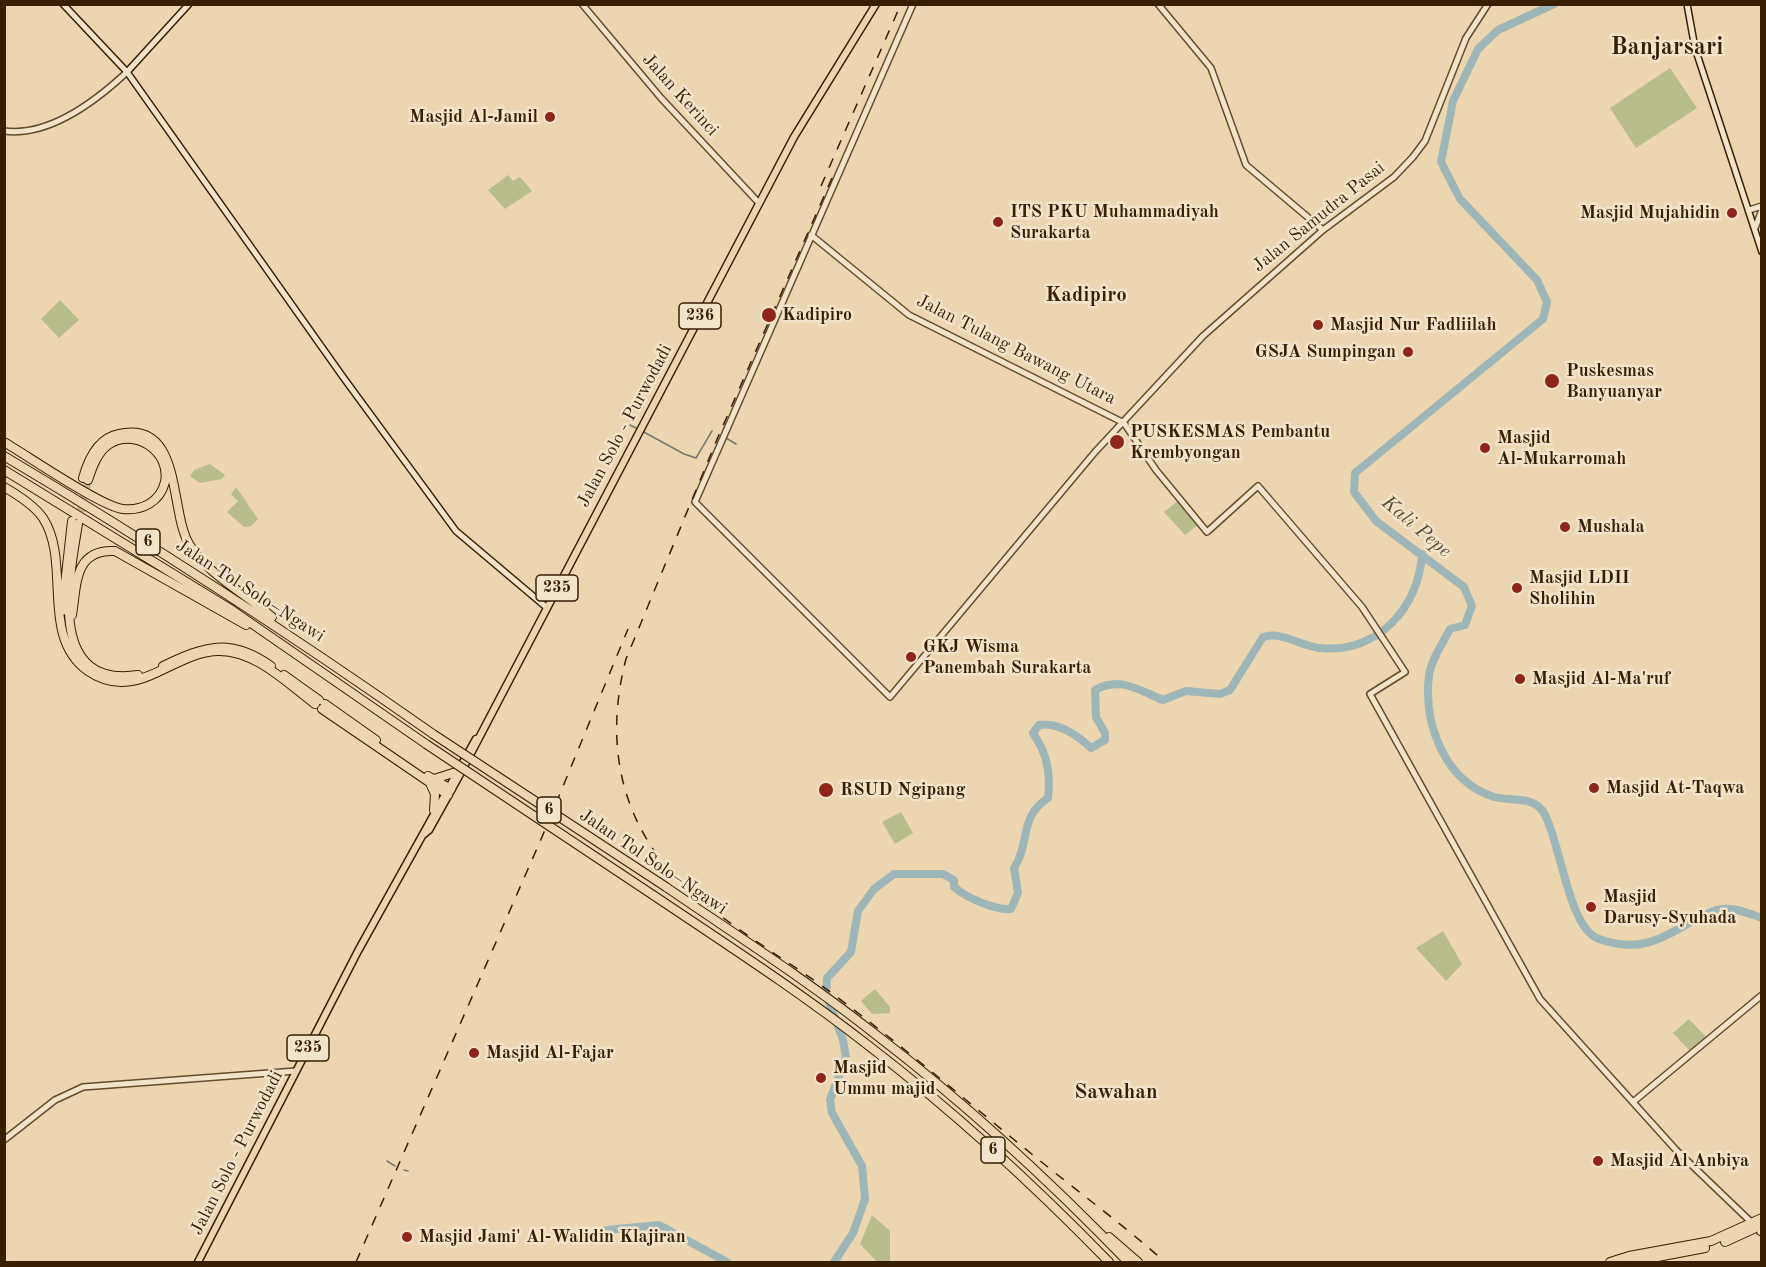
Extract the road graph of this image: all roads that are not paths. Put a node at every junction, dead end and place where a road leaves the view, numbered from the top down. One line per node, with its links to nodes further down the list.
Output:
1 (63, 4): 9 (street)
2 (189, 4): 9 (street)
3 (582, 4): 11 (street, Jalan Kerinci)
4 (876, 4): 11 (main road, Jalan Solo - Purwodadi / 236)
5 (913, 4): 16 (street)
6 (1158, 4): 15 (street)
7 (1488, 4): 15 (street, Jalan Samudra Pasai)
8 (1687, 4): 13 (street)
9 (127, 72): 10 (street); 24 (street)
10 (4, 131)
11 (759, 203): 19 (main road, Jalan Solo - Purwodadi / 236)
12 (1761, 208): 13 (street); 14 (street)
13 (1749, 210): 14 (street)
14 (1755, 229): 17 (street)
15 (1323, 230): 18 (street, Jalan Samudra Pasai)
16 (811, 235): 18 (street, Jalan Tulang Bawang Utara); 18 (street, Jalan Samudra Pasai)
17 (1761, 252)
18 (1124, 423): 37 (street)
19 (640, 428): 24 (main road, Jalan Solo - Purwodadi / 235)
20 (4, 442): 27 (highway)
21 (4, 456): 27 (highway, Jalan Tol Solo–Ngawi / 6)
22 (4, 470): 28 (highway, Jalan Tol Solo–Ngawi / 6)
23 (4, 487): 25 (highway)
24 (546, 607): 30 (main road, Jalan Solo - Purwodadi / 235)
25 (62, 622): 26 (highway); 29 (highway)
26 (70, 627): 28 (highway); 29 (highway)
27 (288, 632): 41 (highway, Jalan Tol Solo–Ngawi / 6, bridge)
28 (286, 647): 44 (highway, Jalan Tol Solo–Ngawi / 6, bridge)
29 (320, 704): 32 (highway)
30 (476, 739): 31 (main road, Jalan Solo - Purwodadi / 235); 33 (main road, Jalan Solo - Purwodadi / 235)
31 (456, 772): 32 (highway); 33 (main road, Jalan Solo - Purwodadi / 235)
32 (432, 781): 33 (highway); 34 (highway)
33 (448, 791): 34 (main road, Jalan Solo - Purwodadi / 235)
34 (434, 815): 36 (main road, Jalan Solo - Purwodadi / 235)
35 (1761, 995): 37 (street)
36 (296, 1071): 38 (street); 43 (main road, Jalan Solo - Purwodadi / 235)
37 (1633, 1102): 40 (street)
38 (4, 1140)
39 (1761, 1218): 47 (highway)
40 (1750, 1221)
41 (1089, 1222): 45 (highway, Jalan Tol Solo–Ngawi / 6); 46 (highway)
42 (1761, 1230): 48 (highway)
43 (198, 1263)
44 (1109, 1263)
45 (1128, 1263)
46 (1138, 1263)
47 (1610, 1263)
48 (1631, 1263)

